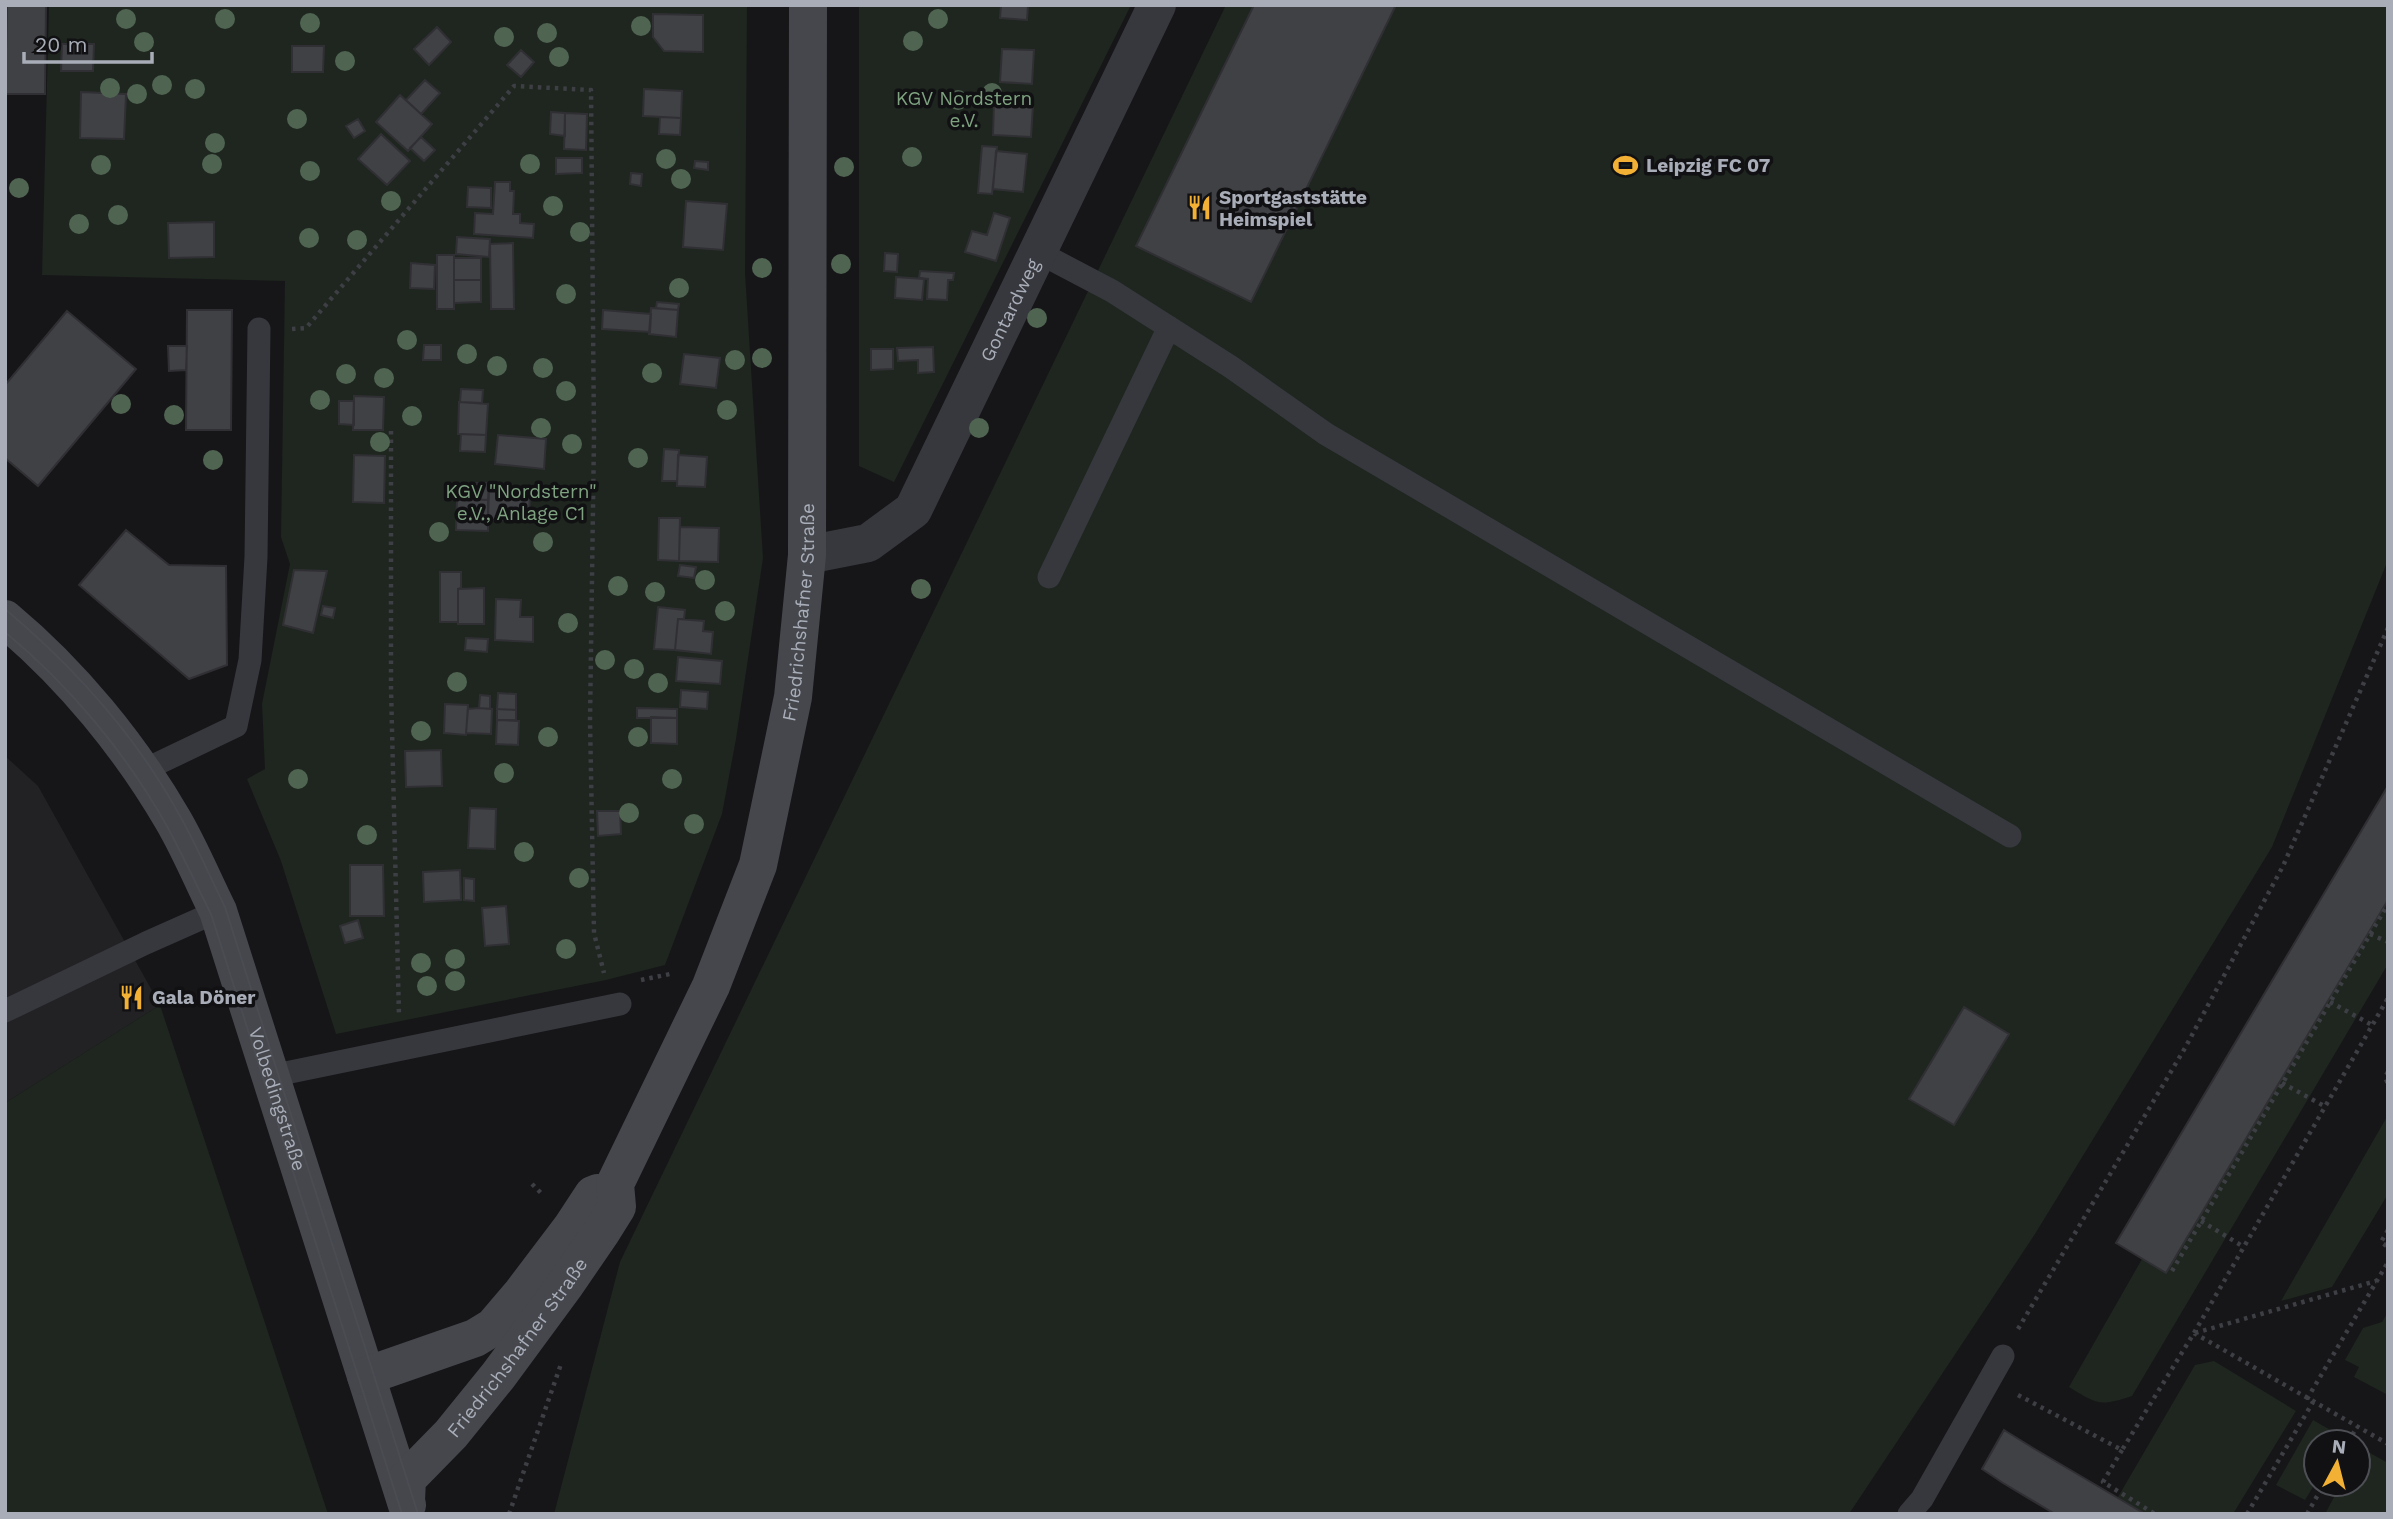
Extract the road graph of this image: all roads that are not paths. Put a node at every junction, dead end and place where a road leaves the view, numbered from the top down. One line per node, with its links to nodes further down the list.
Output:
1 (808, 5): 6 (main road, Friedrichshafner Straße)
2 (1157, 5): 3 (street, Gontardweg)
3 (1038, 251): 4 (lane); 6 (street, Gontardweg)
4 (1168, 327): 7 (lane); 10 (lane)
5 (259, 329): 9 (lane)
6 (807, 555): 15 (main road, Friedrichshafner Straße)
7 (1049, 577)
8 (5, 619): 9 (main road, Volbedingstraße)
9 (142, 771): 11 (main road, Volbedingstraße)
10 (2010, 836)
11 (218, 911): 13 (lane); 14 (main road, Volbedingstraße)
12 (620, 1004): 14 (lane)
13 (5, 1011)
14 (271, 1076): 17 (main road, Volbedingstraße)
15 (615, 1184): 17 (main road, Friedrichshafner Straße); 18 (main road, Friedrichshafner Straße)
16 (2003, 1356): 19 (lane)
17 (366, 1376): 18 (main road, Volbedingstraße)
18 (408, 1507)
19 (1909, 1514)

